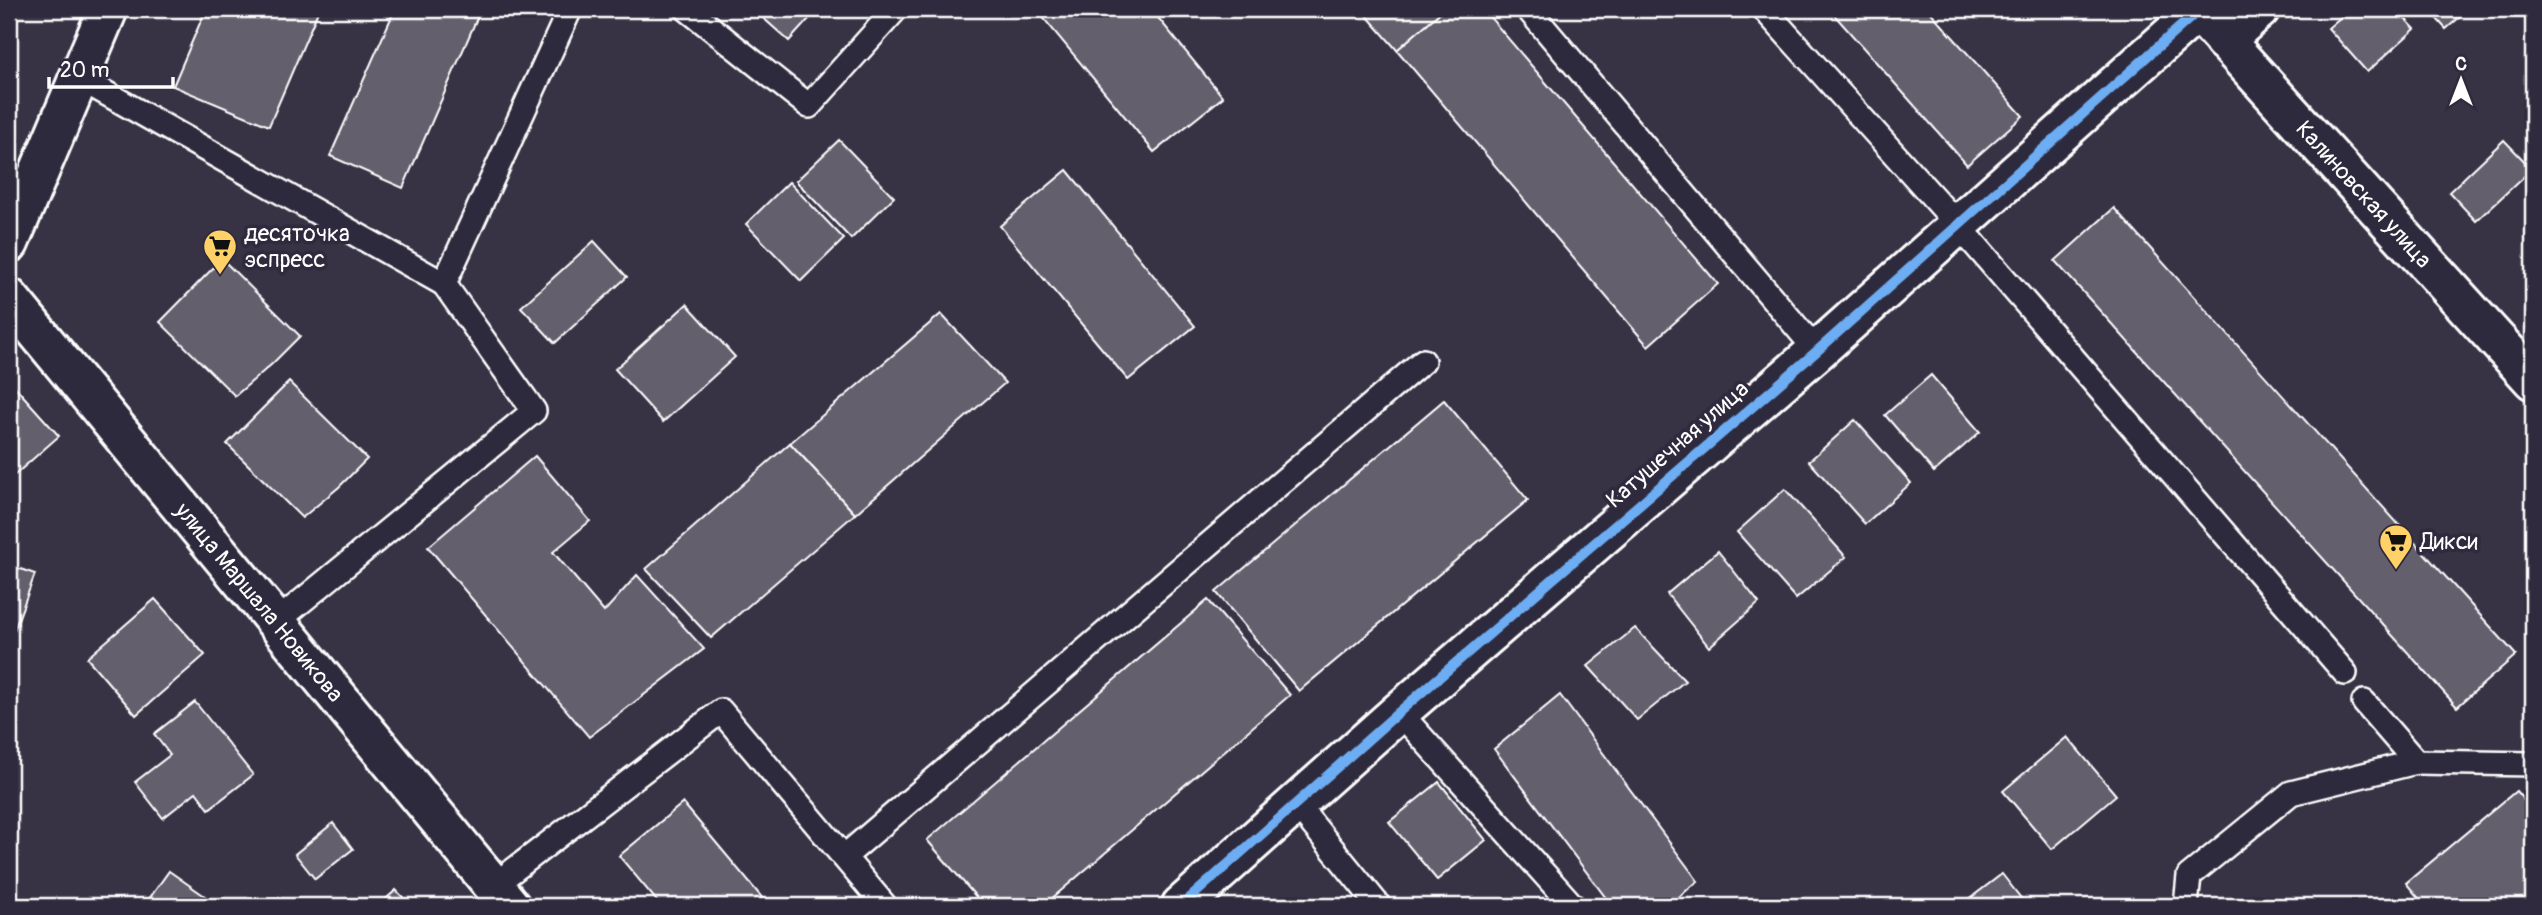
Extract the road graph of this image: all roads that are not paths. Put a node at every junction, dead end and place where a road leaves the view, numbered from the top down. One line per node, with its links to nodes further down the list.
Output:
1 (108, 9): 10 (main road)
2 (570, 9): 13 (lane)
3 (687, 9): 4 (lane)
4 (896, 9)
5 (1528, 9): 15 (lane)
6 (1764, 9): 11 (lane)
7 (2260, 9): 9 (main road)
8 (2197, 10): 9 (main road, Калиновская улица); 11 (main road, Катушечная улица)
9 (2224, 41): 17 (main road, Калиновская улица)
10 (79, 78): 12 (main road); 13 (lane)
11 (1959, 226): 15 (main road, Катушечная улица); 19 (lane)
12 (9, 243)
13 (443, 284): 18 (lane)
14 (9, 298): 18 (main road, улица Маршала Новикова)
15 (1817, 351): 21 (main road, Катушечная улица)
16 (1423, 361): 25 (lane)
17 (2533, 380)
18 (275, 623): 26 (main road, улица Маршала Новикова)
19 (2345, 673)
20 (2364, 702): 22 (lane)
21 (1399, 712): 24 (main road, Катушечная улица); 30 (lane)
22 (2416, 762): 23 (lane); 31 (lane)
23 (2533, 764)
24 (1296, 804): 28 (main road, Катушечная улица); 29 (lane)
25 (844, 857): 26 (lane); 27 (lane)
26 (501, 896)
27 (885, 906)
28 (1181, 906)
29 (1379, 906)
30 (1573, 906)
31 (2186, 906)

